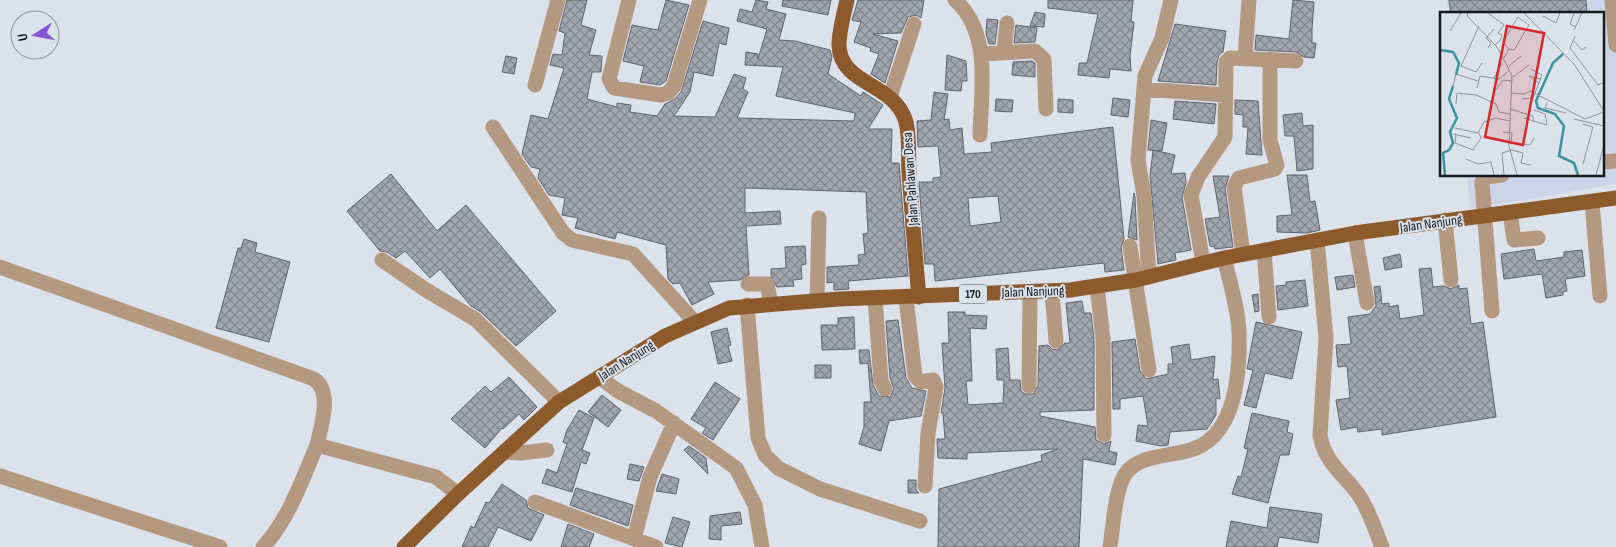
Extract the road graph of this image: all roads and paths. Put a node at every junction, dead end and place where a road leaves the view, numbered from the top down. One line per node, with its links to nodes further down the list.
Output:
1 (558, 0): 17 (street)
2 (629, 0): 3 (street)
3 (700, 0)
4 (847, 0): 20 (main road, Jalan Pahlawan Desa)
5 (955, 0): 13 (street)
6 (1171, 0): 18 (street)
7 (1250, 0): 14 (street)
8 (1612, 0): 11 (street)
9 (1007, 23): 12 (street)
10 (914, 24): 20 (street)
11 (1616, 45)
12 (1004, 52): 13 (street); 21 (street)
13 (982, 54): 23 (street)
14 (1245, 57): 15 (street); 19 (street)
15 (1270, 59): 16 (street); 36 (street)
16 (1296, 61)
17 (535, 85)
18 (1144, 89): 19 (street); 41 (street)
19 (1226, 95): 39 (street)
20 (890, 97): 48 (main road, Jalan Pahlawan Desa)
21 (1046, 109)
22 (492, 127): 56 (street)
23 (980, 135)
24 (1494, 176): 28 (street)
25 (1616, 198): 26 (main road, Jalan Nanjung / 170)
26 (1592, 202): 27 (main road, Jalan Nanjung / 170); 47 (street)
27 (1510, 212): 28 (main road, Jalan Nanjung / 170); 32 (street)
28 (1486, 215): 30 (main road, Jalan Nanjung / 170); 54 (street)
29 (819, 218): 50 (street)
30 (1445, 220): 31 (main road, Jalan Nanjung / 170); 42 (street)
31 (1355, 233): 33 (main road, Jalan Nanjung / 170); 52 (street)
32 (1538, 238)
33 (1317, 240): 35 (main road, Jalan Nanjung / 170); 80 (street)
34 (1130, 246): 41 (street)
35 (1264, 250): 36 (main road, Jalan Nanjung / 170); 55 (street)
36 (1243, 254): 37 (main road, Jalan Nanjung / 170)
37 (1224, 258): 39 (main road, Jalan Nanjung / 170); 79 (street)
38 (382, 260): 62 (street)
39 (1203, 262): 41 (main road, Jalan Nanjung / 170)
40 (0, 267): 65 (street)
41 (1142, 278): 44 (main road, Jalan Nanjung / 170); 58 (street)
42 (1451, 280)
43 (748, 284): 51 (street)
44 (1097, 286): 46 (main road, Jalan Nanjung / 170); 64 (street)
45 (1030, 292): 46 (main road, Jalan Nanjung / 170); 48 (main road, Jalan Nanjung / 170); 60 (street)
46 (1052, 292): 57 (street)
47 (1600, 296)
48 (912, 297): 49 (main road, Jalan Nanjung / 170); 69 (street)
49 (875, 298): 50 (main road, Jalan Nanjung / 170); 61 (street)
50 (817, 300): 51 (main road, Jalan Nanjung / 170)
51 (771, 303): 53 (main road, Jalan Nanjung / 170)
52 (1367, 303)
53 (747, 305): 56 (main road, Jalan Nanjung / 170); 72 (street)
54 (1492, 311)
55 (1269, 317)
56 (694, 321): 59 (main road, Jalan Nanjung / 170)
57 (1056, 341)
58 (1149, 370)
59 (599, 377): 62 (main road, Jalan Nanjung / 170); 63 (street)
60 (1029, 386)
61 (885, 389)
62 (559, 402): 67 (main road, Jalan Nanjung / 170)
63 (674, 423): 73 (street); 78 (street)
64 (1104, 435)
65 (317, 445): 70 (street); 75 (street)
66 (547, 450): 67 (street)
67 (504, 452): 70 (main road, Jalan Nanjung / 170)
68 (0, 476): 74 (street)
69 (925, 486)
70 (458, 494): 76 (main road, Jalan Nanjung / 170)
71 (535, 502): 73 (street)
72 (920, 521)
73 (634, 539): 77 (street)
74 (220, 547)
75 (263, 547)
76 (404, 547)
77 (656, 547)
78 (762, 547)
79 (1110, 547)
80 (1382, 547)

